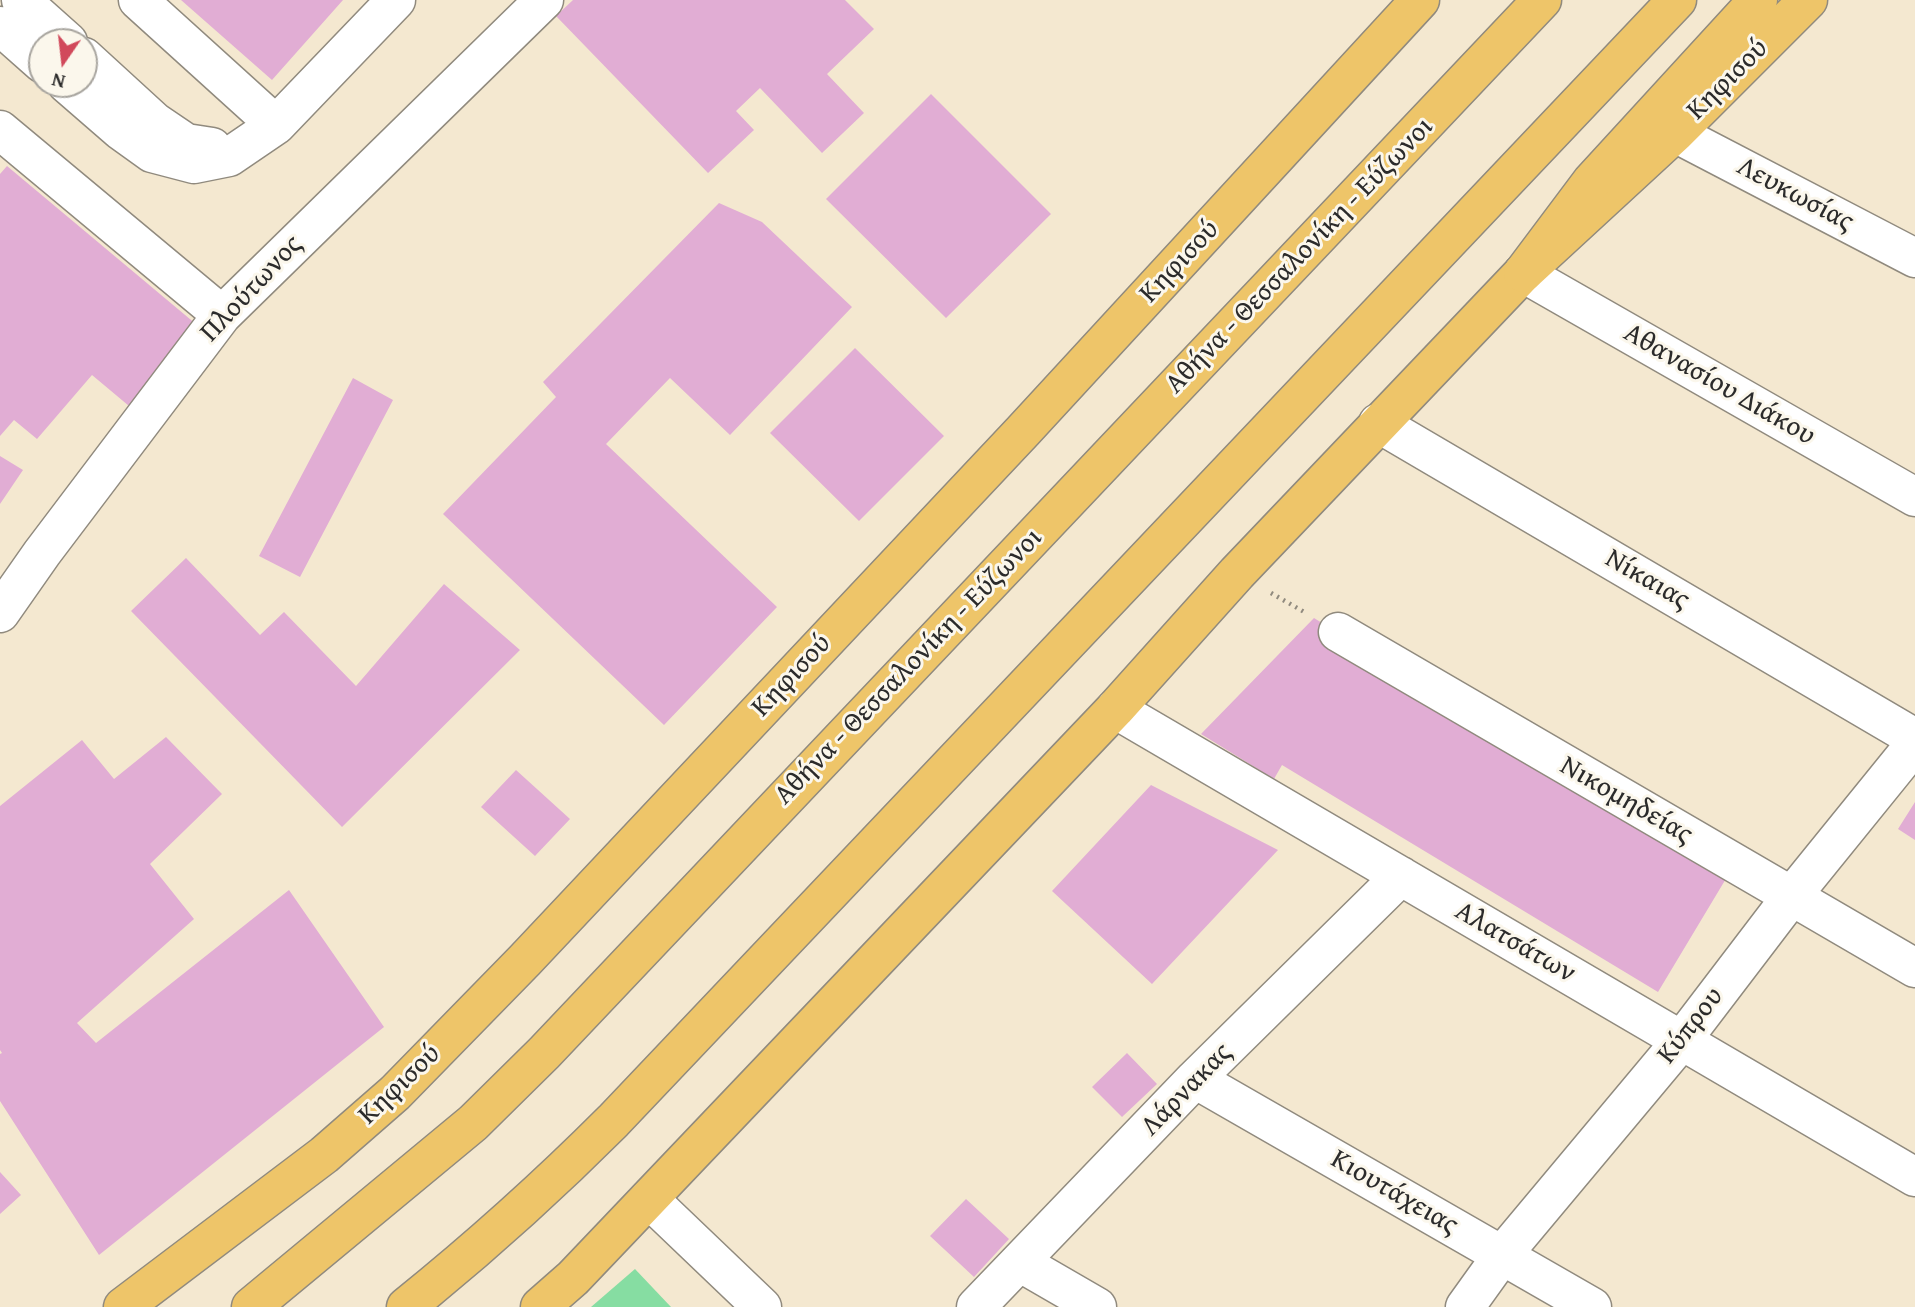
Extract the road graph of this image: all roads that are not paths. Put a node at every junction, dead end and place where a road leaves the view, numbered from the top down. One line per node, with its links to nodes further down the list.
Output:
1 (21, 0): 11 (street)
2 (138, 0): 15 (street)
3 (396, 0): 15 (street)
4 (544, 0): 20 (street, Πλούτωνος)
5 (1420, 0): 37 (main road, Κηφισού)
6 (1542, 0): 38 (main road, Αθήνα - Θεσσαλονίκη - Εύζωνοι)
7 (1677, 0): 39 (main road)
8 (1758, 0): 19 (main road)
9 (1808, 0): 17 (main road, Κηφισού)
10 (0, 26): 12 (street)
11 (52, 28)
12 (28, 51)
13 (98, 70): 15 (street)
14 (83, 98): 15 (street)
15 (276, 125)
16 (0, 130): 20 (street)
17 (1675, 133): 18 (street, Λευκωσίας); 19 (main road, Κηφισού)
18 (1915, 258)
19 (1523, 273): 21 (main road, Κηφισού); 22 (street, Αθανασίου Διάκου)
20 (222, 315): 23 (street, Πλούτωνος)
21 (1378, 423): 25 (main road, Κηφισού); 26 (street, Νίκαιας)
22 (1915, 497)
23 (0, 613)
24 (1338, 632): 29 (street, Νικομηδείας)
25 (1115, 709): 28 (street, Αλατσάτων); 34 (main road, Κηφισού)
26 (1915, 738)
27 (1915, 744): 29 (street, Κύπρου)
28 (1401, 876): 31 (street, Αλατσάτων); 32 (street, Λάρνακας)
29 (1791, 897): 30 (street, Νικομηδείας); 31 (street, Κύπρου)
30 (1915, 968)
31 (1682, 1040): 33 (street, Αλατσάτων); 35 (street, Κύπρου)
32 (1195, 1079): 35 (street, Κιουτάχειας); 36 (street, Λάρνακας)
33 (1915, 1177)
34 (649, 1199): 40 (main road, Κηφισού); 41 (street)
35 (1503, 1254): 44 (street, Κύπρου); 45 (street, Κιουτάχειας)
36 (1021, 1263): 42 (street, Λάρνακας); 43 (street)
37 (123, 1307)
38 (251, 1307)
39 (406, 1307)
40 (540, 1307)
41 (762, 1307)
42 (976, 1307)
43 (1097, 1307)
44 (1465, 1307)
45 (1592, 1307)

